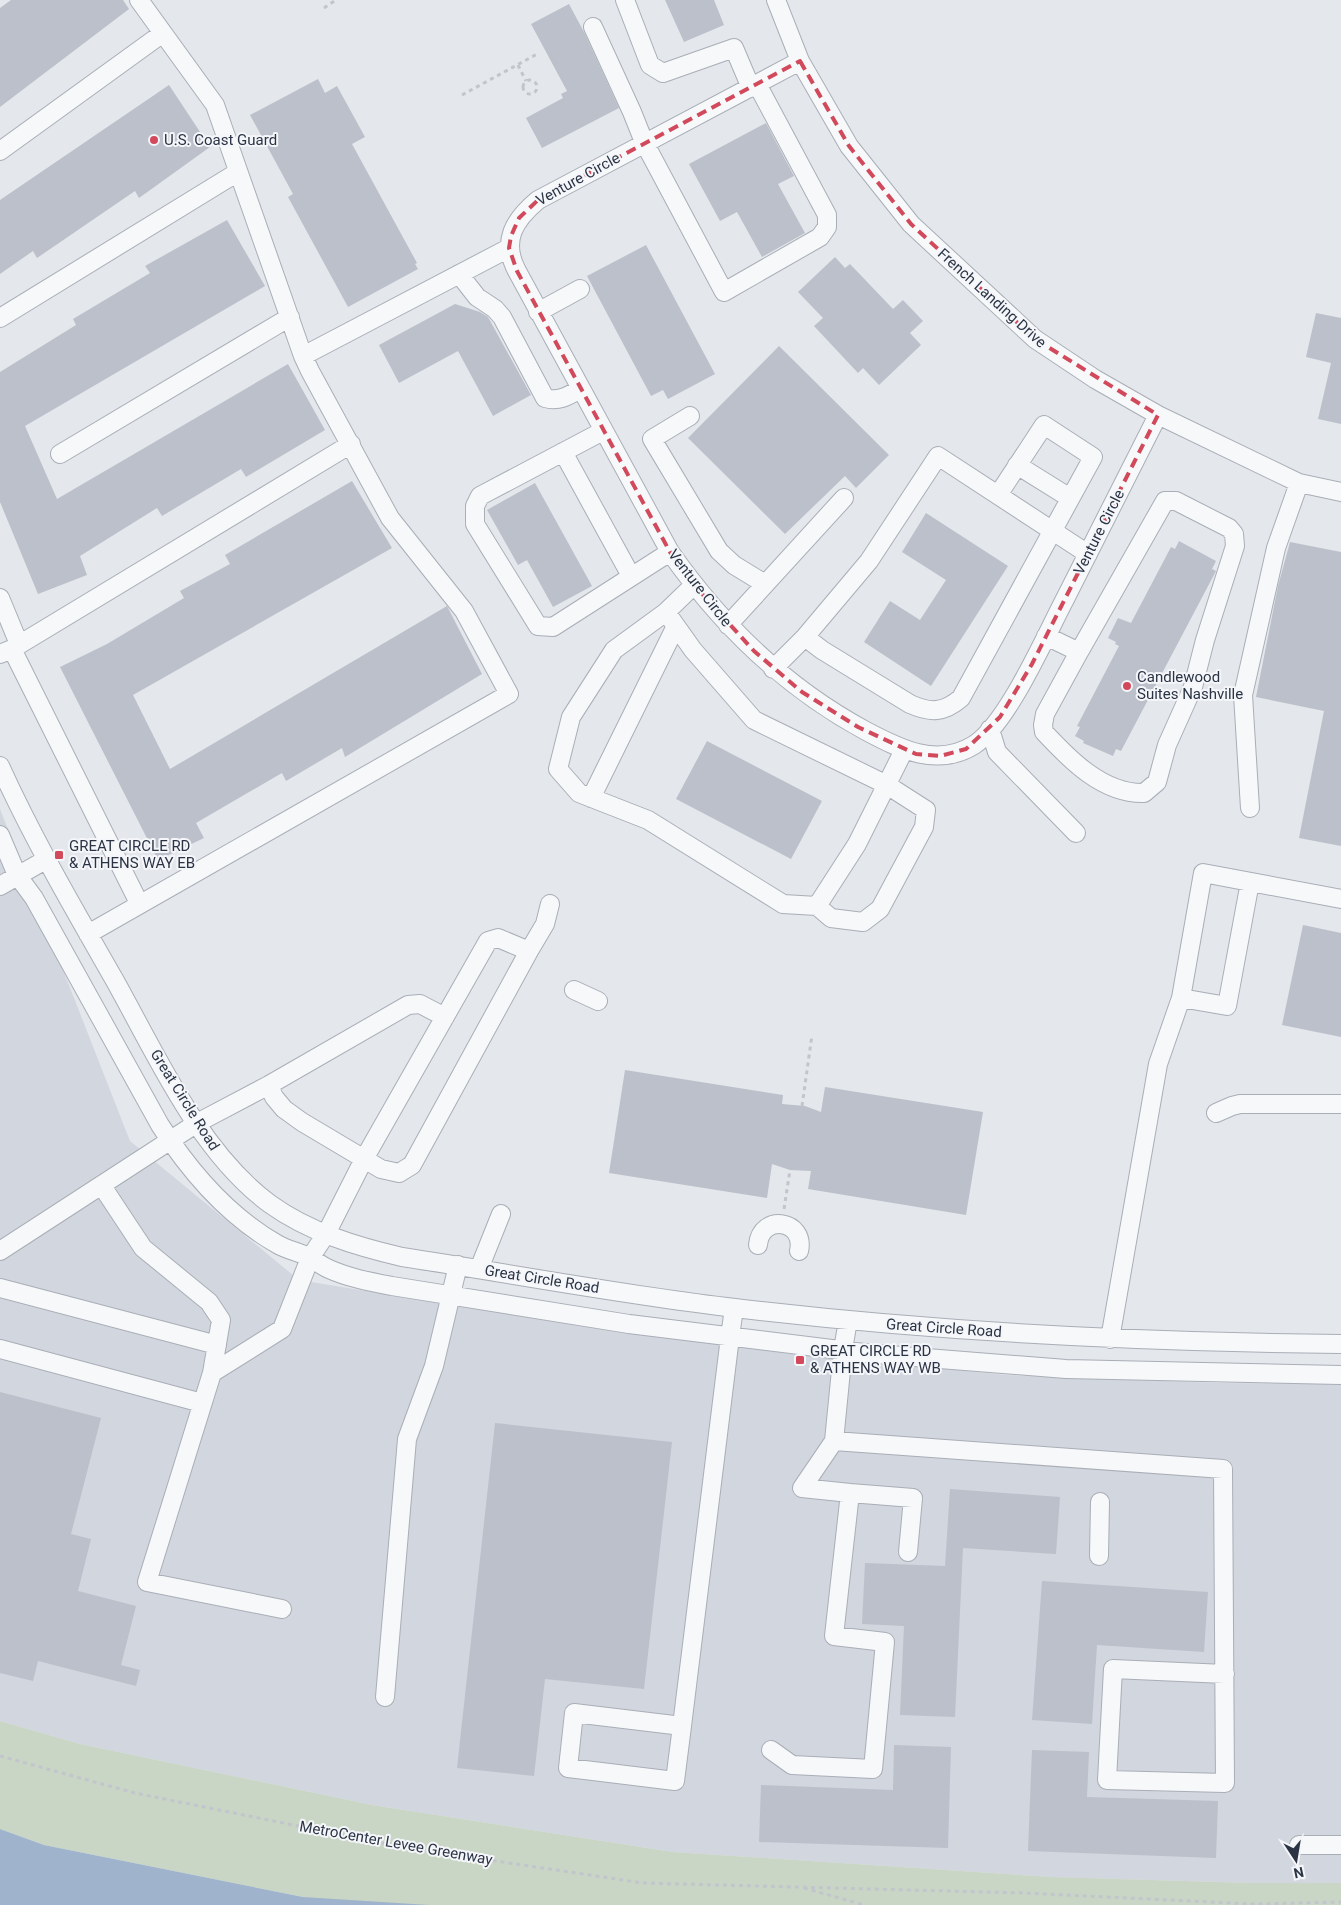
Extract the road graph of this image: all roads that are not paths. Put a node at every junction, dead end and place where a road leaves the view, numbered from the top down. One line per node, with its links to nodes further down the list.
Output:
1 (139, 0): 5 (street)
2 (625, 0): 7 (street)
3 (776, 0): 6 (street, French Landing Drive)
4 (593, 27): 8 (street)
5 (163, 33): 9 (street); 10 (street)
6 (800, 61): 7 (street, Venture Circle); 19 (street, French Landing Drive)
7 (754, 86): 8 (street, Venture Circle); 8 (street)
8 (644, 142): 11 (street, Venture Circle)
9 (0, 151)
10 (238, 172): 15 (street); 16 (street)
11 (509, 248): 12 (street); 14 (street, Venture Circle)
12 (459, 274): 17 (street); 18 (street)
13 (580, 289): 14 (street)
14 (538, 312): 18 (street, Venture Circle)
15 (290, 317): 17 (street); 24 (street)
16 (0, 318)
17 (303, 356): 22 (street)
18 (580, 389): 21 (street, Venture Circle)
19 (1158, 415): 26 (street, French Landing Drive); 33 (street, Venture Circle)
20 (690, 416): 35 (street)
21 (603, 431): 23 (street); 32 (street, Venture Circle)
22 (351, 444): 42 (street); 58 (street)
23 (563, 452): 34 (street); 34 (street)
24 (60, 454)
25 (1017, 465): 28 (street); 30 (street); 30 (street)
26 (1299, 483): 27 (street, French Landing Drive); 50 (street)
27 (1341, 492)
28 (998, 495): 31 (street); 41 (street)
29 (844, 498): 35 (street)
30 (1070, 498): 31 (street)
31 (1052, 530): 33 (street); 41 (street)
32 (670, 552): 34 (street); 36 (street, Venture Circle)
33 (1088, 554): 40 (street, Venture Circle)
34 (631, 576)
35 (765, 584): 39 (street)
36 (694, 585): 38 (street); 39 (street, Venture Circle)
37 (0, 598): 42 (street)
38 (671, 619): 48 (street); 49 (street); 49 (street)
39 (728, 625): 44 (street, Venture Circle)
40 (1046, 636): 43 (street); 45 (street, Venture Circle)
41 (805, 637): 44 (street)
42 (10, 649): 58 (street)
43 (1079, 652): 43 (street)
44 (774, 669): 46 (street, Venture Circle)
45 (990, 729): 46 (street, Venture Circle); 51 (street)
46 (904, 750): 48 (street)
47 (0, 766): 53 (street, Great Circle Road)
48 (887, 785): 60 (street); 60 (street)
49 (592, 798): 60 (street)
50 (1250, 808)
51 (1076, 833)
52 (0, 835): 54 (street, Great Circle Road)
53 (47, 859): 54 (street); 61 (street, Great Circle Road)
54 (17, 875): 56 (street); 71 (street, Great Circle Road)
55 (1250, 882): 57 (street); 64 (street); 64 (street)
56 (0, 886)
57 (1341, 899)
58 (139, 903): 61 (street)
59 (550, 904): 62 (street)
60 (817, 906)
61 (88, 934): 70 (street, Great Circle Road)
62 (530, 951): 66 (street); 72 (street)
63 (574, 990): 65 (street)
64 (1181, 998): 87 (street)
65 (598, 1001)
66 (445, 1017): 67 (street); 72 (street)
67 (269, 1085): 70 (street); 72 (street)
68 (1341, 1104): 69 (street)
69 (1216, 1113)
70 (197, 1123): 71 (street); 75 (street, Great Circle Road)
71 (170, 1140): 73 (street); 79 (street, Great Circle Road)
72 (364, 1159): 75 (street)
73 (102, 1186): 78 (street); 89 (street)
74 (501, 1214): 81 (street)
75 (326, 1234): 79 (street); 80 (street, Great Circle Road)
76 (758, 1245): 77 (street)
77 (798, 1250)
78 (0, 1251)
79 (310, 1258): 83 (street, Great Circle Road); 92 (street)
80 (458, 1265): 81 (street, Great Circle Road); 83 (street)
81 (479, 1269): 84 (street, Great Circle Road)
82 (0, 1288): 89 (street)
83 (451, 1296): 86 (street, Great Circle Road); 102 (street)
84 (734, 1308): 85 (street, Great Circle Road); 86 (street)
85 (848, 1320): 87 (street, Great Circle Road); 91 (street)
86 (730, 1337): 91 (street, Great Circle Road); 103 (street)
87 (1110, 1339): 88 (street, Great Circle Road)
88 (1341, 1344)
89 (217, 1345): 92 (street)
90 (0, 1349): 94 (street)
91 (843, 1350): 93 (street, Great Circle Road); 95 (street)
92 (212, 1372): 94 (street)
93 (1341, 1375)
94 (202, 1404): 100 (street)
95 (834, 1441): 96 (street); 101 (street)
96 (850, 1493): 98 (street); 104 (street)
97 (1100, 1502): 99 (street)
98 (908, 1552)
99 (1098, 1556)
100 (282, 1609)
101 (1225, 1674): 101 (street)
102 (385, 1697)
103 (682, 1726): 103 (street)
104 (771, 1750)
105 (1299, 1845): 106 (street)
106 (1341, 1845)

